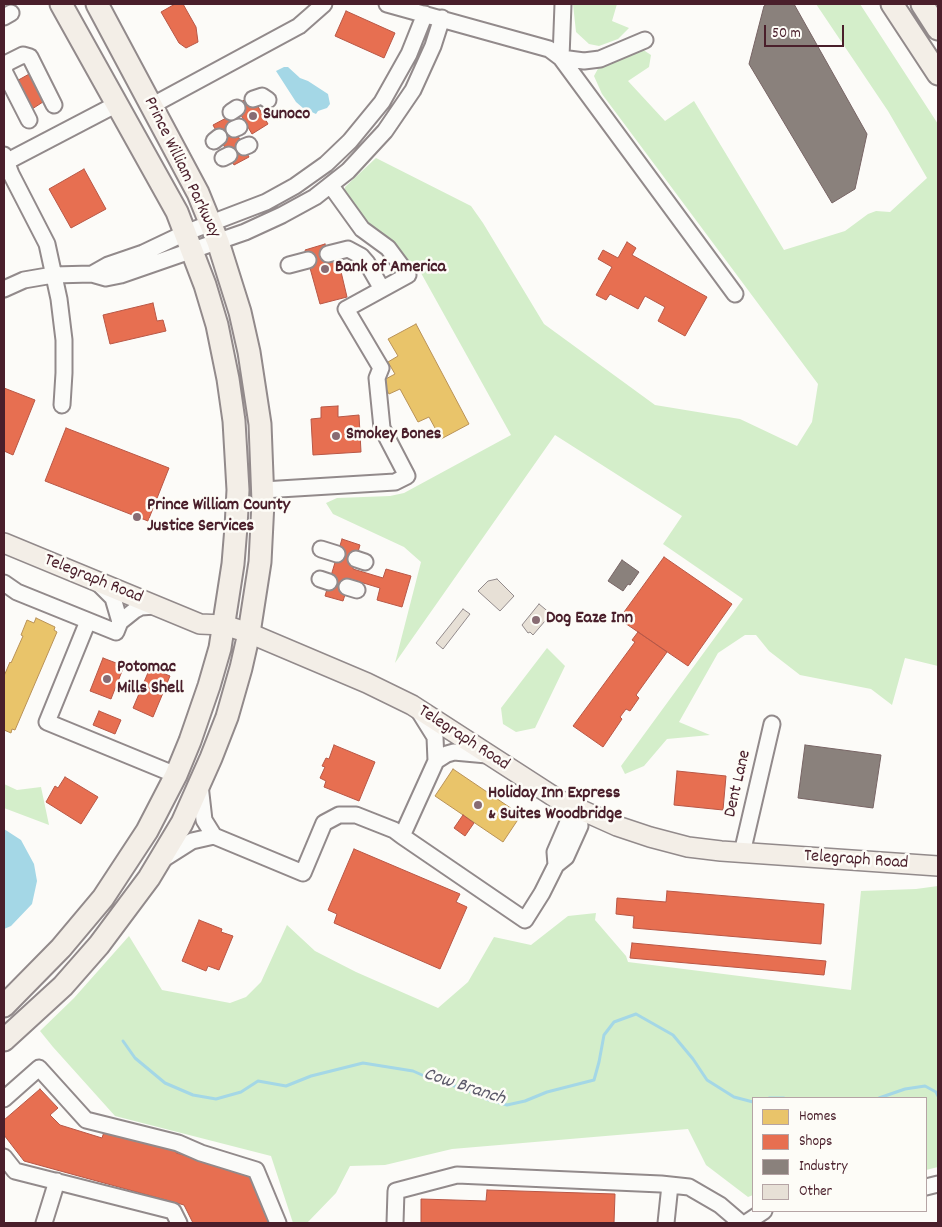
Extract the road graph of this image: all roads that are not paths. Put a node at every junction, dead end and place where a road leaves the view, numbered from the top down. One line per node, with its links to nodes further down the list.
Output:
1 (62, 4): 15 (highway, Prince William Parkway)
2 (97, 4): 17 (highway, Prince William Parkway)
3 (324, 4): 17 (street)
4 (387, 4): 8 (street)
5 (563, 4): 12 (street)
6 (892, 4): 14 (highway)
7 (922, 4): 10 (highway)
8 (425, 14): 9 (street); 19 (street)
9 (442, 18): 12 (street); 20 (street)
10 (938, 29)
11 (645, 40): 12 (street)
12 (561, 58): 31 (street)
13 (4, 70): 16 (street); 18 (street)
14 (938, 74)
15 (117, 104): 21 (street); 24 (highway, Prince William Parkway)
16 (54, 105)
17 (151, 106): 23 (highway, Prince William Parkway)
18 (30, 120)
19 (350, 141): 20 (street); 23 (street)
20 (363, 156): 22 (street)
21 (5, 159): 28 (street)
22 (331, 186): 23 (street); 30 (street)
23 (214, 233): 24 (street); 33 (highway, Prince William Parkway)
24 (189, 242): 28 (street); 42 (highway, Prince William Parkway)
25 (328, 254): 30 (street)
26 (308, 260): 27 (street)
27 (289, 265)
28 (53, 275): 29 (street); 32 (street)
29 (4, 289)
30 (382, 289): 33 (street)
31 (735, 294)
32 (62, 405)
33 (263, 490): 43 (highway, Prince William Parkway)
34 (4, 542): 37 (main road, Telegraph Road)
35 (321, 549): 36 (street)
36 (337, 554)
37 (96, 581): 39 (main road, Telegraph Road); 41 (street)
38 (4, 583): 40 (street)
39 (156, 606): 41 (street); 42 (main road, Telegraph Road)
40 (88, 621): 41 (street); 48 (street)
41 (120, 622)
42 (224, 625): 43 (main road, Telegraph Road); 48 (highway, Prince William Parkway)
43 (249, 633): 44 (main road, Telegraph Road); 49 (highway, Prince William Parkway)
44 (416, 707): 46 (main road, Telegraph Road); 47 (street)
45 (772, 724): 53 (street, Dent Lane)
46 (490, 755): 47 (street); 50 (main road, Telegraph Road)
47 (436, 761): 52 (street)
48 (176, 775): 56 (highway, Prince William Parkway)
49 (200, 785): 51 (street); 54 (highway, Prince William Parkway)
50 (578, 808): 52 (street); 53 (main road, Telegraph Road)
51 (214, 836): 52 (street); 54 (street)
52 (402, 836)
53 (742, 853): 55 (main road, Telegraph Road)
54 (159, 862): 57 (highway, Prince William Parkway)
55 (938, 866)
56 (4, 1006)
57 (4, 1040)
58 (4, 1099): 65 (street)
59 (4, 1157): 60 (street)
60 (57, 1181): 63 (street); 64 (street)
61 (670, 1185): 66 (street); 67 (street); 68 (street)
62 (762, 1212): 69 (street)
63 (42, 1222)
64 (179, 1223)
65 (278, 1223)
66 (395, 1223)
67 (666, 1223)
68 (741, 1223)
69 (746, 1223)

